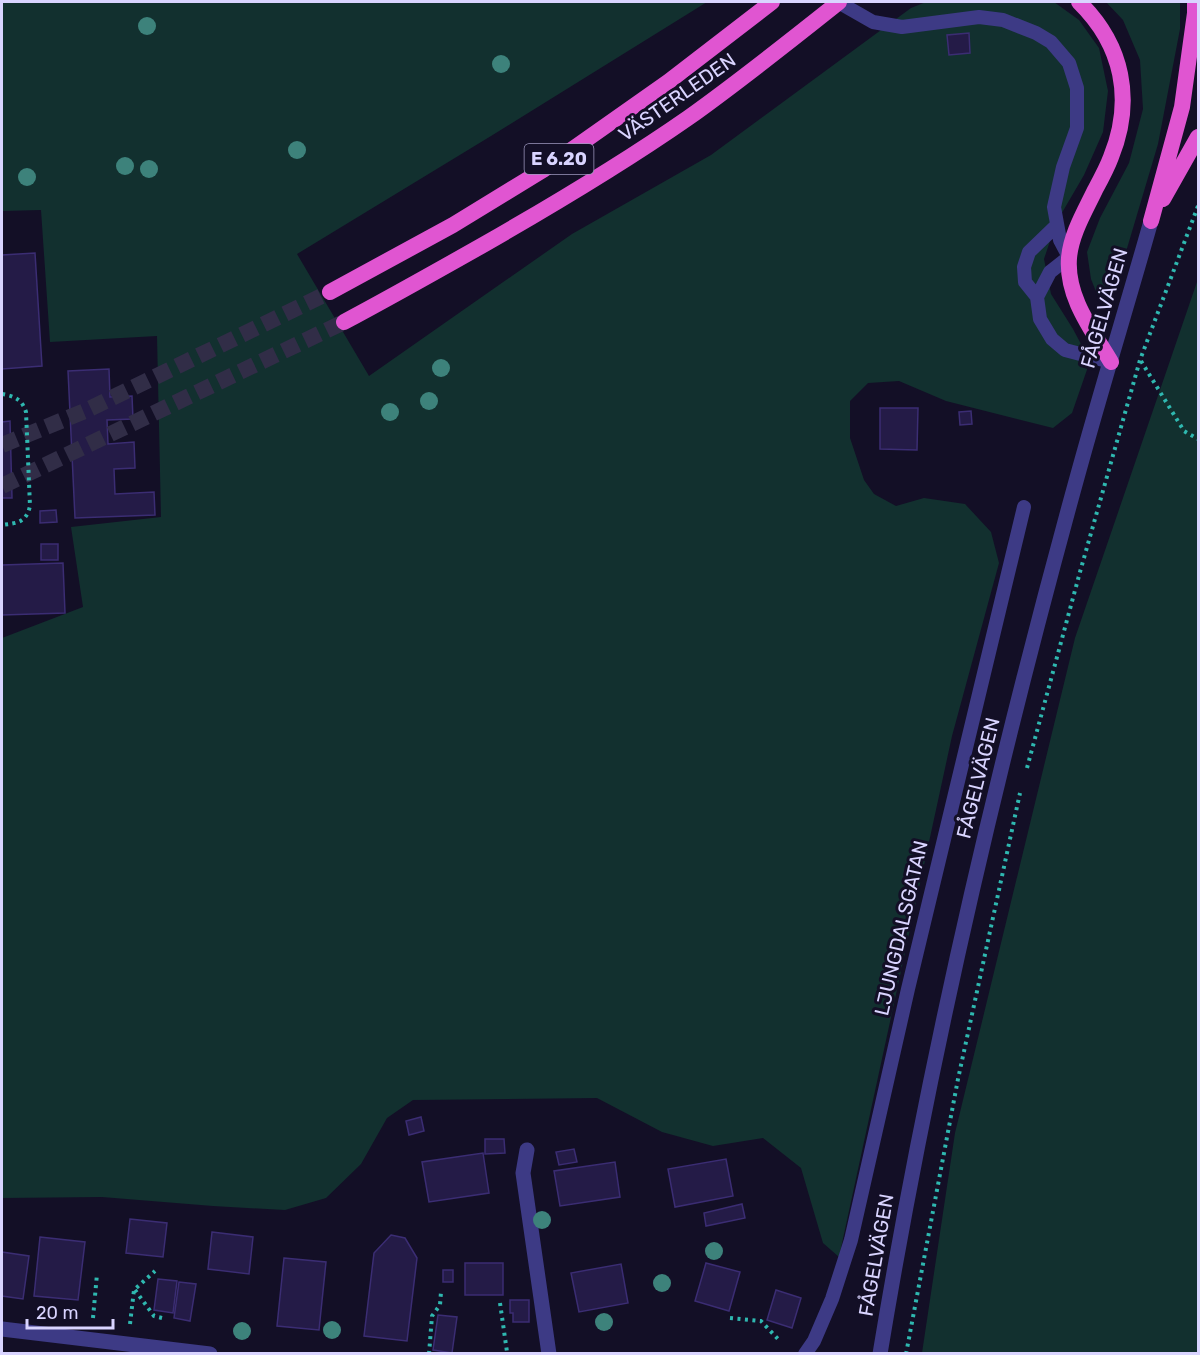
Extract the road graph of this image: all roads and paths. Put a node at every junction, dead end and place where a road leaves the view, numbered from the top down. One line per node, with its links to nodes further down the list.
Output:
1 (772, 2): 10 (highway, VÄSTERLEDEN / E 6.20)
2 (839, 2): 8 (lane); 12 (highway, VÄSTERLEDEN / E 6.20)
3 (1079, 2): 9 (highway)
4 (1195, 2): 7 (highway)
5 (1198, 137): 7 (highway)
6 (1198, 206): 13 (path)
7 (1151, 221): 14 (street, FÅGELVÄGEN)
8 (1057, 225): 9 (lane); 11 (lane)
9 (1069, 257): 11 (lane); 14 (highway)
10 (330, 291)
11 (1037, 297): 14 (lane)
12 (344, 322)
13 (1140, 360): 16 (path); 19 (path)
14 (1111, 362): 38 (street, FÅGELVÄGEN)
15 (2, 394): 18 (path)
16 (1198, 440)
17 (1024, 507): 37 (lane, LJUNGDALSGATAN)
18 (2, 525)
19 (1026, 771)
20 (1020, 793): 39 (path)
21 (527, 1149): 36 (street)
22 (155, 1271): 24 (path)
23 (98, 1274): 30 (path)
24 (134, 1290): 27 (path); 32 (path)
25 (441, 1292): 34 (path)
26 (500, 1303): 35 (path)
27 (162, 1318)
28 (730, 1318): 31 (path)
29 (2, 1329): 30 (street)
30 (91, 1339): 32 (street)
31 (778, 1339)
32 (128, 1344): 33 (street)
33 (210, 1353)
34 (429, 1353)
35 (508, 1353)
36 (549, 1353)
37 (805, 1353)
38 (880, 1353)
39 (906, 1353)

